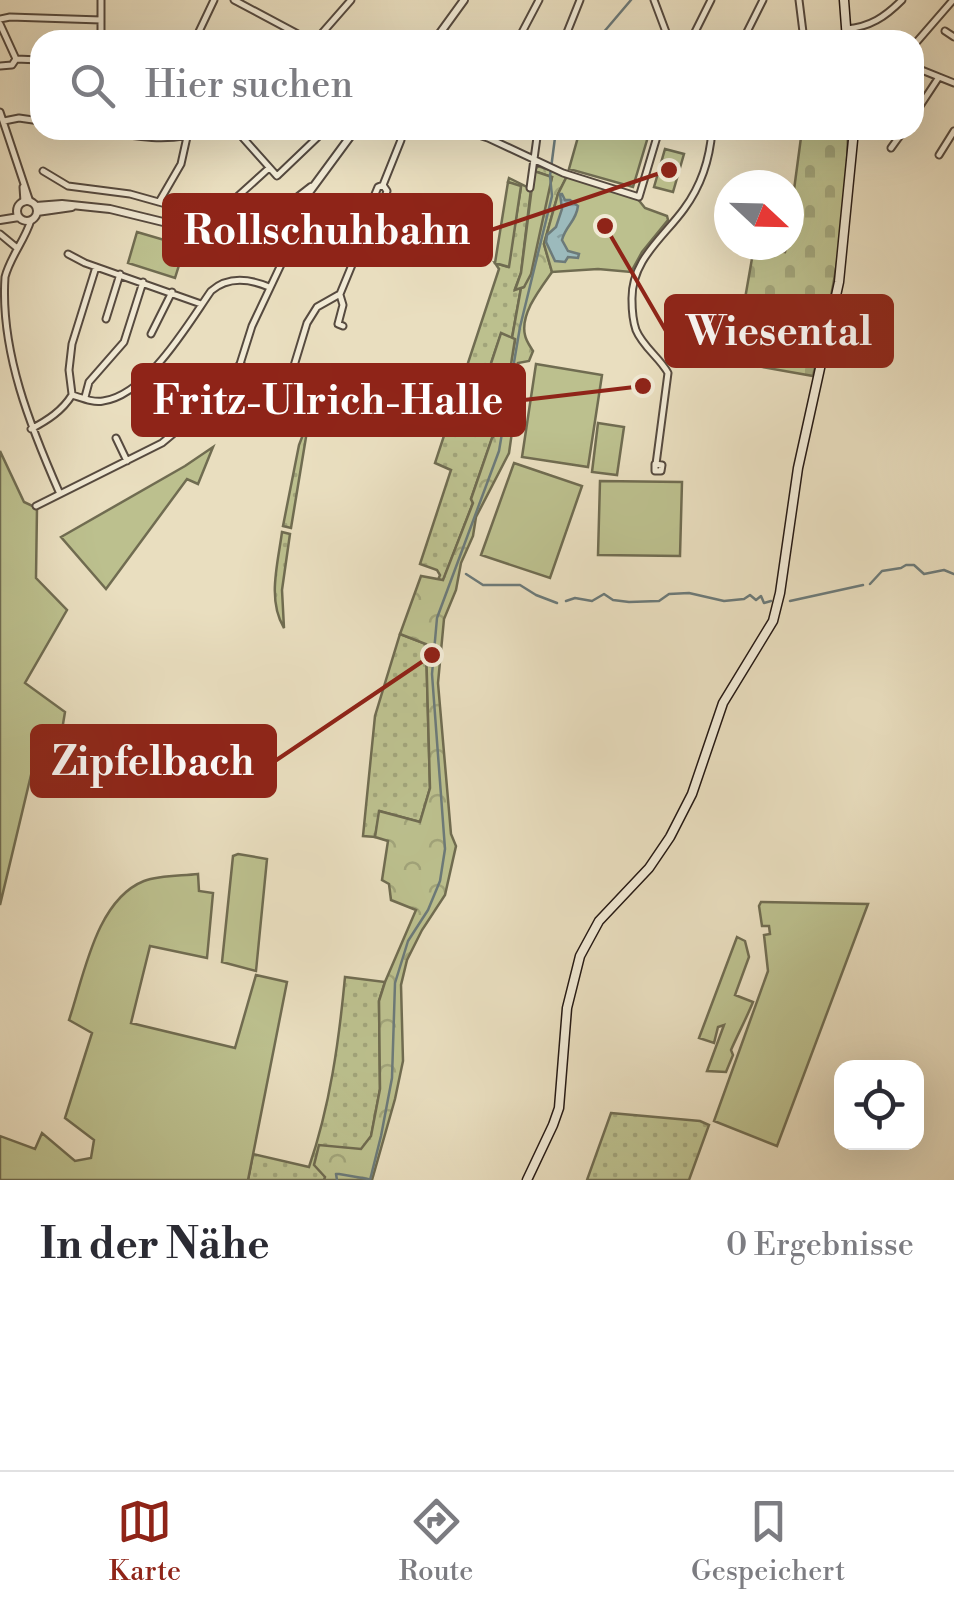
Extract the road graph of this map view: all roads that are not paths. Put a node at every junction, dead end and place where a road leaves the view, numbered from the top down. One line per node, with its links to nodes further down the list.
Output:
1 (101, 0): 15 (street)
2 (214, 0): 19 (street)
3 (234, 0): 20 (street)
4 (351, 0): 21 (street)
5 (464, 0): 22 (street)
6 (540, 0): 23 (street)
7 (580, 0): 24 (street)
8 (654, 0): 25 (street)
9 (711, 0): 26 (street)
10 (763, 0): 27 (street)
11 (800, 0): 28 (street)
12 (844, 0): 17 (main road)
13 (902, 0): 17 (street)
14 (953, 0): 30 (street)
15 (101, 20): 16 (street); 18 (street)
16 (0, 21): 32 (street)
17 (846, 29)
18 (101, 30)
19 (200, 30)
20 (293, 30)
21 (322, 30)
22 (443, 30)
23 (524, 30)
24 (568, 30)
25 (665, 30)
26 (696, 30)
27 (748, 30)
28 (803, 30)
29 (946, 30): 31 (street)
30 (924, 34)
31 (954, 37)
32 (4, 42): 33 (street)
33 (16, 59): 34 (street); 35 (street)
34 (30, 60)
35 (0, 66)
36 (924, 71): 37 (street)
37 (939, 77): 38 (street); 39 (street)
38 (954, 83)
39 (924, 100)
40 (0, 112): 41 (street)
41 (4, 120): 42 (street); 62 (street)
42 (30, 120)
43 (954, 132): 56 (street)
44 (186, 140): 61 (street)
45 (245, 140): 58 (street)
46 (314, 140): 58 (street)
47 (348, 140): 63 (street)
48 (401, 140): 67 (street)
49 (492, 140): 57 (street)
50 (537, 140): 57 (street)
51 (656, 140): 57 (street)
52 (711, 140): 90 (street)
53 (853, 140): 93 (main road)
54 (897, 140): 55 (street)
55 (891, 148)
56 (940, 155)
57 (534, 160): 60 (street)
58 (270, 168): 61 (street)
59 (43, 172): 61 (street)
60 (530, 188)
61 (159, 202)
62 (32, 205): 63 (street); 65 (street); 65 (street)
63 (283, 211): 75 (street)
64 (339, 214): 67 (street)
65 (23, 217): 66 (street); 70 (street)
66 (0, 219)
67 (376, 226): 69 (street); 77 (street)
68 (0, 234): 70 (street)
69 (407, 235)
70 (17, 248): 87 (street)
71 (68, 254): 72 (street)
72 (96, 267): 73 (street); 84 (street)
73 (120, 274): 74 (street); 79 (street)
74 (143, 282): 76 (street); 85 (street)
75 (270, 286): 78 (street); 82 (street)
76 (172, 292): 78 (street); 81 (street)
77 (340, 294): 80 (street); 83 (street)
78 (202, 304): 85 (street)
79 (106, 319)
80 (344, 326)
81 (151, 334)
82 (240, 364): 83 (street); 89 (street)
83 (286, 392): 86 (street)
84 (72, 395): 85 (street); 87 (street)
85 (85, 398)
86 (311, 424)
87 (32, 429): 91 (street)
88 (116, 438): 89 (street)
89 (127, 461): 91 (street)
90 (656, 464)
91 (60, 494): 92 (street)
92 (36, 506)
93 (526, 1180)

